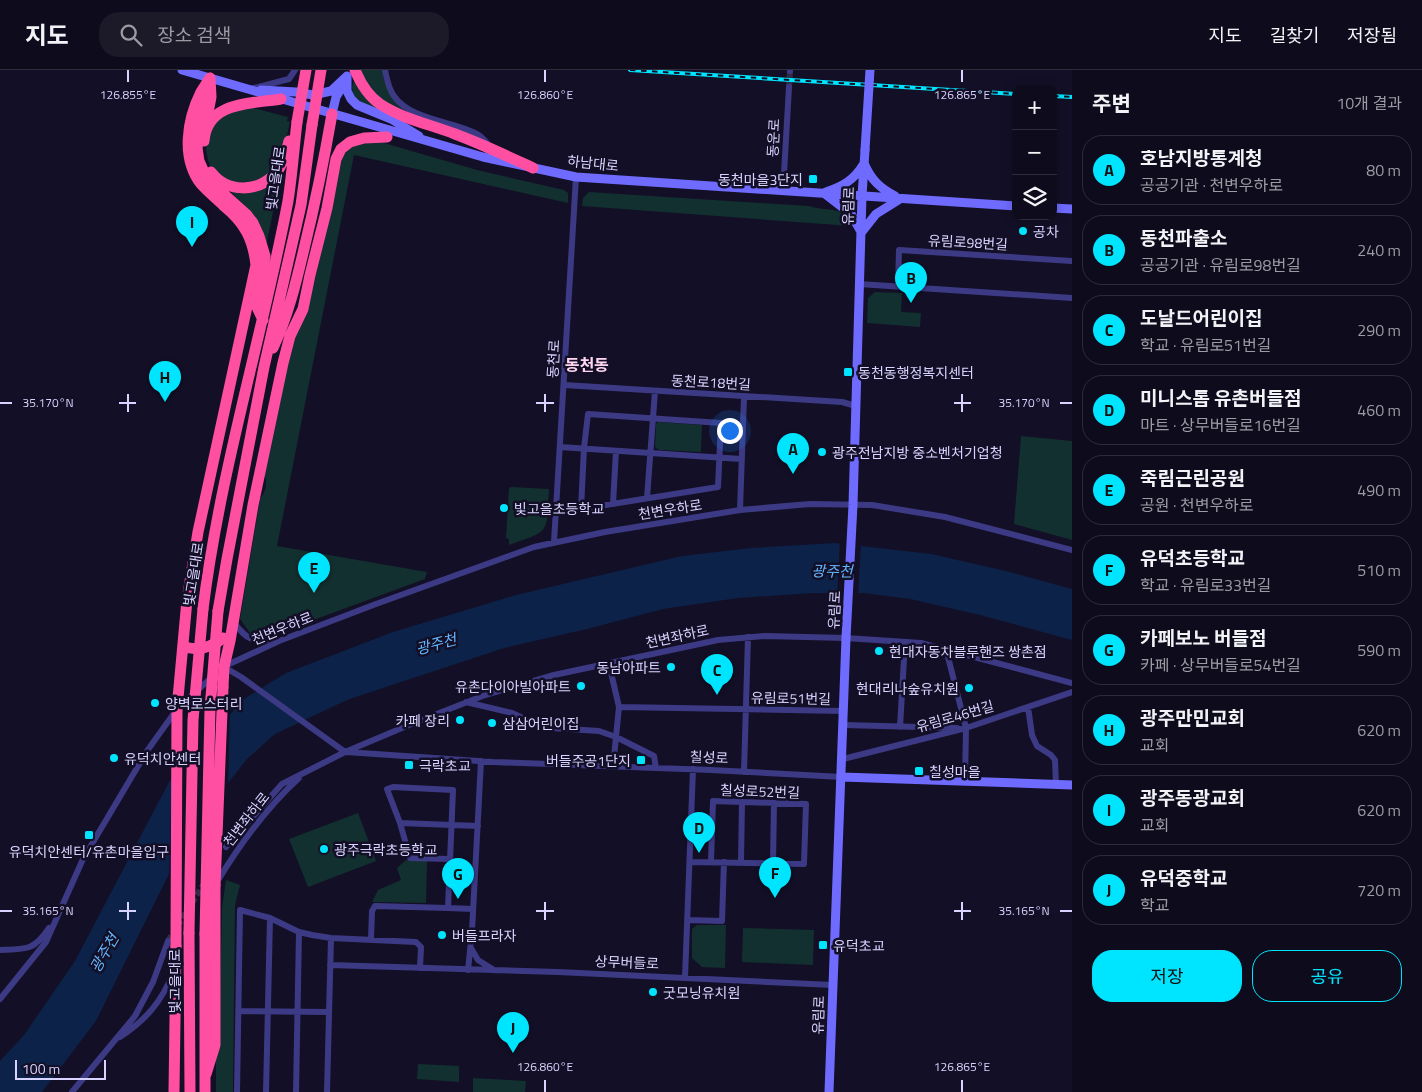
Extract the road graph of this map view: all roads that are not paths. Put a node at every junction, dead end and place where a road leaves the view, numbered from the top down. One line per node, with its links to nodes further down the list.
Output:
1 (182, 70): 8 (street, 하남대로)
2 (295, 70): 10 (street)
3 (306, 70): 14 (highway, 빛고을대로, bridge)
4 (321, 70): 36 (highway, 빛고을대로, bridge)
5 (385, 70): 18 (street)
6 (870, 70): 19 (street, 유림로, bridge)
7 (351, 72): 10 (street); 13 (street); 17 (street); 18 (highway)
8 (210, 78): 10 (street, 하남대로); 11 (highway); 15 (highway)
9 (789, 88): 23 (street, 동운로)
10 (248, 90): 12 (street, 하남대로)
11 (201, 92): 35 (highway); 59 (highway)
12 (281, 99): 13 (street, 하남대로); 15 (highway)
13 (332, 114): 17 (street, 하남대로); 20 (highway)
14 (297, 122): 15 (highway); 35 (highway, 빛고을대로)
15 (204, 133)
16 (387, 138): 17 (street); 20 (highway); 54 (highway)
17 (427, 142): 21 (street, 하남대로)
18 (493, 149): 21 (highway)
19 (864, 163): 24 (street); 25 (street, 유림로); 26 (street)
20 (323, 165): 36 (highway)
21 (533, 168): 22 (street, 하남대로)
22 (576, 177): 23 (street, 하남대로); 37 (street, 동천로)
23 (783, 191): 24 (street, 하남대로)
24 (824, 193): 25 (street, 하남대로); 30 (street)
25 (862, 196): 26 (street, 하남대로); 30 (street, 유림로)
26 (900, 198): 27 (street, 하남대로); 30 (street)
27 (1012, 206)
28 (1057, 208): 29 (street)
29 (1072, 209)
30 (861, 233): 32 (street, 유림로)
31 (1072, 261): 33 (street, 유림로98번길)
32 (860, 284): 33 (street); 40 (street, 유림로)
33 (898, 286): 34 (street)
34 (1072, 298)
35 (263, 320): 119 (highway, 빛고을대로, bridge)
36 (264, 367): 125 (highway, 빛고을대로, bridge)
37 (564, 385): 38 (street, 동천로18번길); 42 (street, 동천로)
38 (655, 391): 39 (street, 동천로18번길); 41 (street)
39 (744, 397): 40 (street, 동천로18번길); 47 (street)
40 (856, 406): 50 (street, 유림로)
41 (653, 419): 43 (street); 45 (street); 46 (street)
42 (560, 447): 43 (street); 52 (street, 동천로)
43 (584, 448): 44 (street); 49 (street)
44 (616, 451): 45 (street); 49 (street)
45 (650, 453): 46 (street); 48 (street)
46 (720, 458): 47 (street); 48 (street)
47 (741, 459): 51 (street)
48 (647, 498): 49 (street)
49 (613, 504)
50 (854, 505): 51 (street, 천변우하로); 53 (street, 천변우하로); 55 (street, 유림로)
51 (740, 510): 52 (street, 천변우하로)
52 (554, 542): 57 (street, 천변우하로)
53 (1072, 550)
54 (233, 622): 57 (street); 59 (highway); 62 (highway)
55 (847, 634): 56 (street, 천변좌하로); 58 (street, 천변좌하로); 70 (street, 유림로)
56 (748, 637): 61 (street, 천변좌하로); 69 (street)
57 (279, 641): 62 (street, 천변우하로)
58 (905, 642): 60 (street, 천변좌하로); 72 (street)
59 (183, 646): 68 (highway)
60 (946, 649): 63 (street, 천변좌하로); 73 (street)
61 (609, 664): 65 (street, 천변좌하로); 66 (street)
62 (224, 667): 68 (street, 천변우하로); 75 (street); 99 (highway, bridge)
63 (1072, 683)
64 (1072, 692): 67 (street, 유림로46번길)
65 (465, 702): 74 (street); 75 (street, 천변좌하로)
66 (619, 707): 69 (street, 유림로51번길); 74 (street)
67 (1028, 707): 73 (street, 유림로46번길); 85 (street)
68 (177, 709): 104 (street, 천변우하로); 108 (highway, bridge)
69 (746, 710): 70 (street, 유림로51번길); 81 (street)
70 (844, 711): 71 (street, 유림로)
71 (844, 725): 72 (street); 76 (street, 유림로)
72 (900, 727): 73 (street)
73 (966, 728): 76 (street, 유림로46번길); 84 (street)
74 (616, 737): 78 (street); 79 (street)
75 (345, 752): 77 (street, 칠성로); 82 (street, 천변좌하로)
76 (843, 759): 83 (street, 유림로)
77 (481, 761): 78 (street, 칠성로); 91 (street)
78 (613, 767): 79 (street, 칠성로)
79 (656, 768): 80 (street, 칠성로)
80 (693, 770): 81 (street, 칠성로); 94 (street)
81 (744, 772): 83 (street, 칠성로)
82 (303, 774): 92 (street, 천변좌하로); 99 (street, 천변좌하로)
83 (842, 777): 84 (street, 칠성로); 117 (street, 유림로)
84 (966, 782): 85 (street, 칠성로)
85 (1056, 785): 86 (street, 칠성로)
86 (1072, 785)
87 (742, 802): 88 (street, 칠성로52번길); 95 (street, 칠성로52번길); 97 (street)
88 (774, 803): 98 (street); 98 (street, 칠성로52번길)
89 (400, 823): 90 (street); 90 (street); 93 (street)
90 (451, 824): 91 (street); 93 (street)
91 (478, 826): 101 (street)
92 (226, 847)
93 (450, 859): 100 (street)
94 (690, 862): 95 (street); 103 (street)
95 (711, 862): 96 (street)
96 (724, 862): 97 (street); 103 (street)
97 (741, 862): 98 (street)
98 (773, 863)
99 (215, 885): 125 (highway)
100 (448, 908): 101 (street); 107 (street)
101 (473, 909): 109 (street)
102 (270, 918): 105 (street); 120 (street); 121 (street)
103 (687, 920): 116 (street)
104 (54, 921): 110 (street); 118 (street, 천변우하로)
105 (299, 932): 106 (street); 122 (street)
106 (331, 938): 107 (street); 111 (street)
107 (371, 939): 113 (street)
108 (172, 943): 112 (highway); 124 (street)
109 (471, 948): 114 (street); 115 (street)
110 (0, 950)
111 (330, 965): 113 (street, 상무버들로); 123 (street)
112 (175, 967): 124 (street); 127 (highway)
113 (420, 968): 114 (street, 상무버들로)
114 (468, 970): 115 (street, 상무버들로)
115 (495, 970): 116 (street, 상무버들로)
116 (685, 977): 117 (street, 상무버들로)
117 (833, 985): 135 (street, 유림로)
118 (0, 999)
119 (189, 1008): 128 (highway); 129 (highway, 빛고을대로)
120 (239, 1011): 121 (street); 131 (street)
121 (268, 1011): 122 (street); 132 (street)
122 (297, 1011): 123 (street); 133 (street)
123 (329, 1012): 134 (street)
124 (116, 1040): 126 (street)
125 (206, 1074): 130 (highway, 빛고을대로)
126 (72, 1092)
127 (174, 1092)
128 (179, 1092)
129 (190, 1092)
130 (205, 1092)
131 (237, 1092)
132 (266, 1092)
133 (296, 1092)
134 (327, 1092)
135 (829, 1092)

